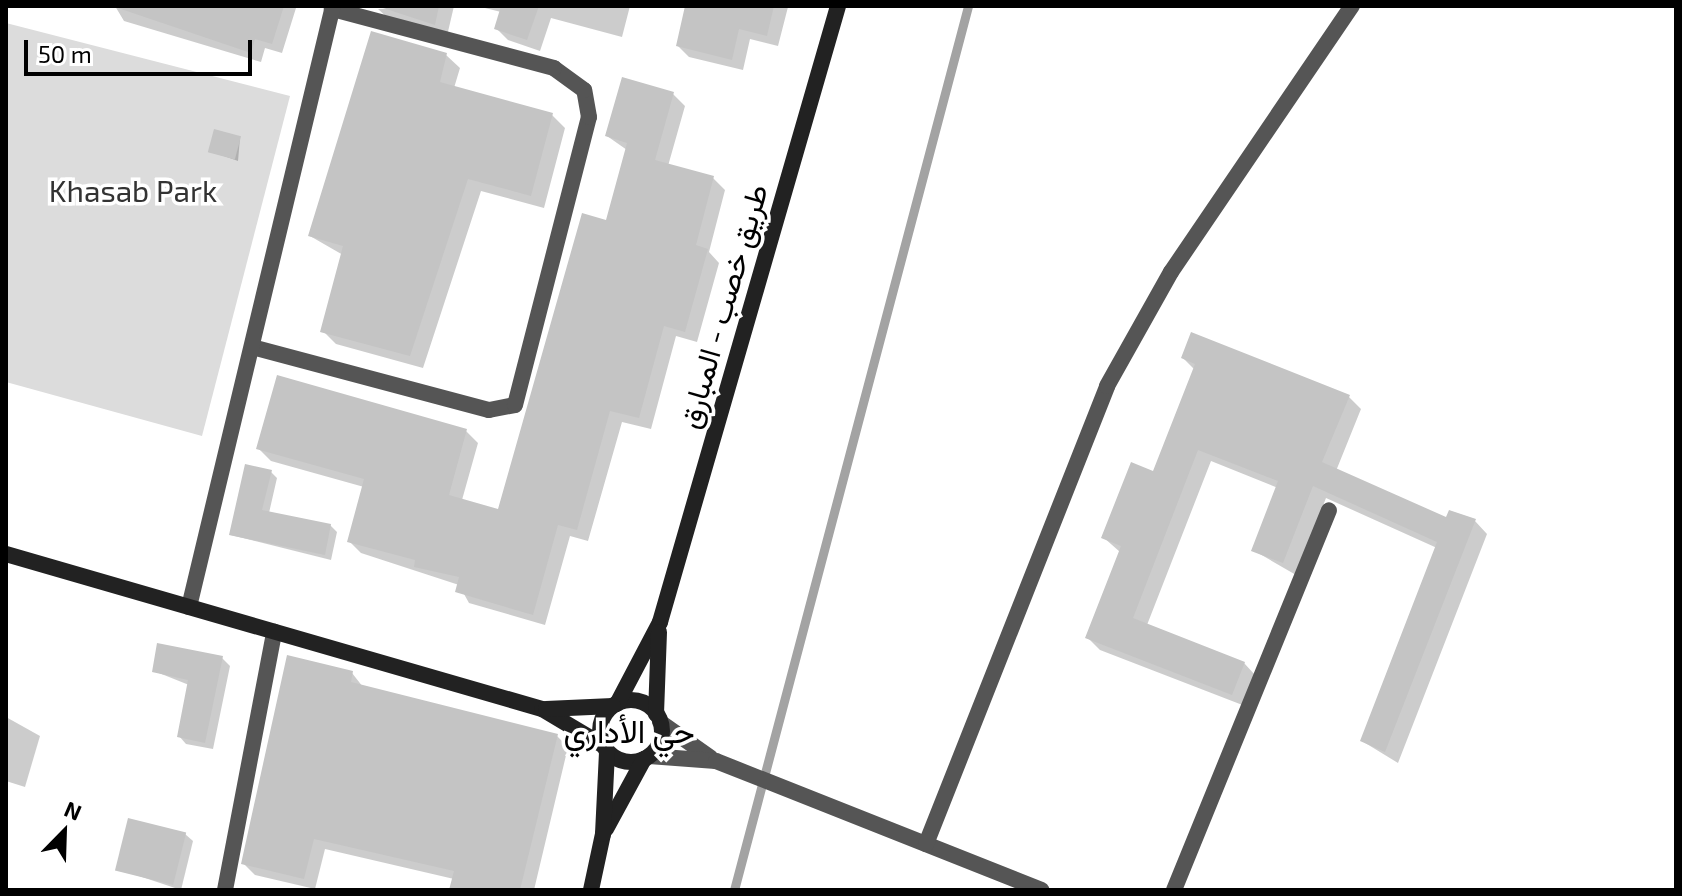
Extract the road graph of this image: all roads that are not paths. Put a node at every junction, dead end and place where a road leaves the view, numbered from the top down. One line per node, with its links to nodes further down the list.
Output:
1 (838, 6): 8 (main road, طريق خصب - المبارق)
2 (1352, 6): 17 (street)
3 (332, 7): 4 (street); 4 (street)
4 (252, 347): 7 (street)
5 (1329, 510): 21 (street)
6 (6, 554): 7 (main road)
7 (189, 607): 9 (main road)
8 (660, 622): 10 (main road, طريق خصب - المبارق); 12 (main road, طريق خصب - المبارق)
9 (274, 632): 11 (main road); 18 (street)
10 (615, 705): 11 (main road); 12 (main road); 13 (main road)
11 (542, 709): 13 (main road)
12 (658, 718): 14 (main road); 15 (street)
13 (606, 748): 14 (main road); 16 (main road)
14 (646, 758): 15 (street); 16 (main road)
15 (716, 761): 17 (street)
16 (603, 834): 19 (main road)
17 (926, 844): 20 (street)
18 (225, 890)
19 (591, 890)
20 (1041, 890)
21 (1174, 890)

